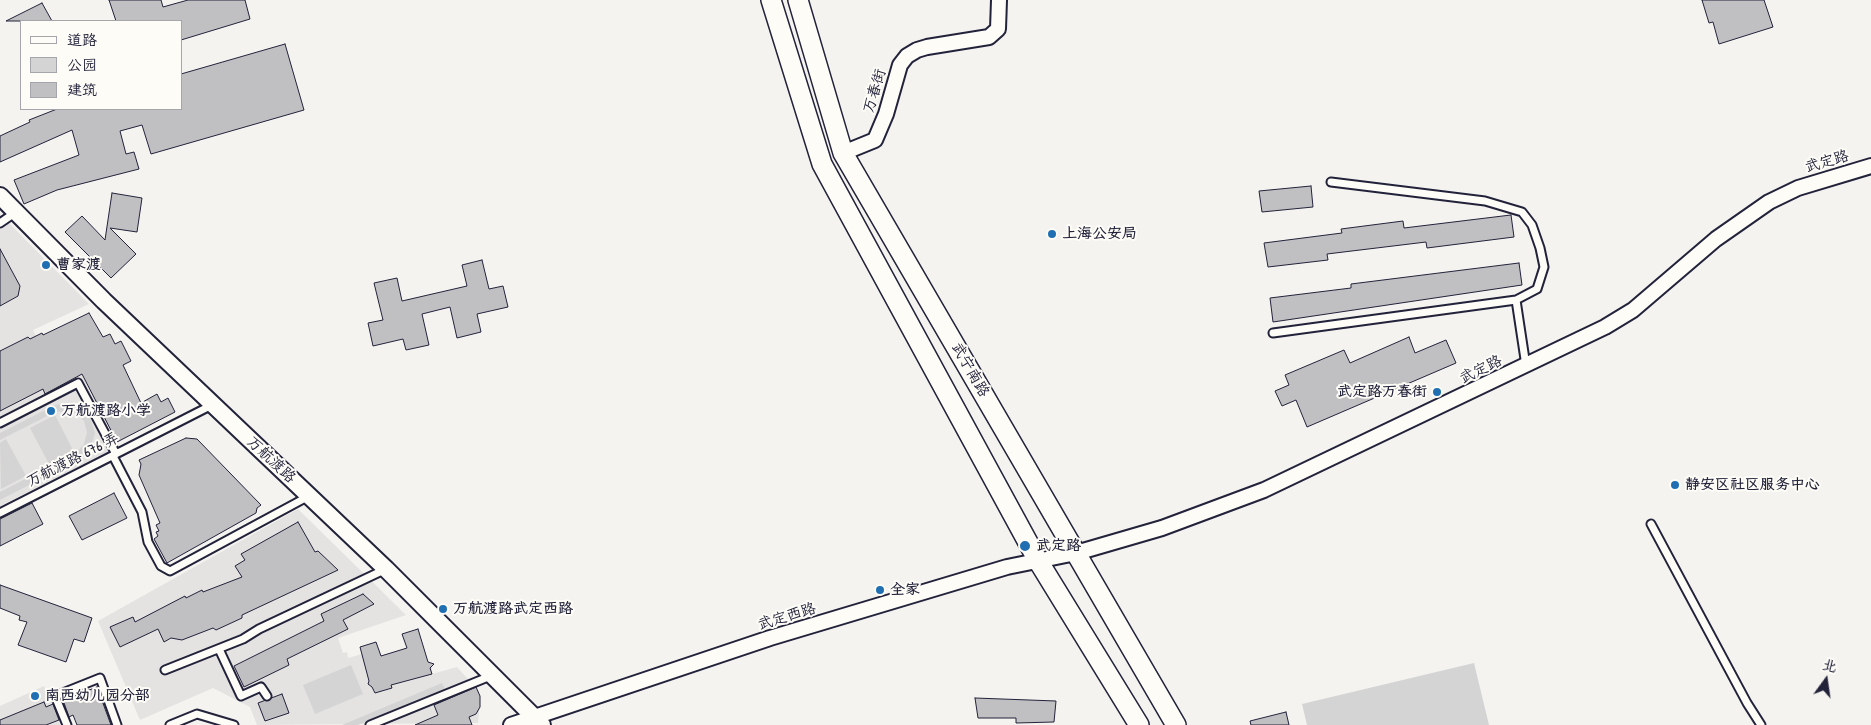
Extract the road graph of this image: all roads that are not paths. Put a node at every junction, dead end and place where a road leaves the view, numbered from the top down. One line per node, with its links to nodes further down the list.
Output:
1 (771, 0): 20 (main road, 武宁南路)
2 (798, 0): 4 (main road, 武宁南路)
3 (999, 0): 4 (street, 万春街)
4 (843, 153): 19 (main road, 武宁南路)
5 (1871, 166): 12 (street, 武定路)
6 (1331, 182): 10 (lane)
7 (0, 196): 8 (street, 万航渡路)
8 (16, 212): 9 (lane); 13 (street, 万航渡路)
9 (0, 223)
10 (1516, 300): 11 (lane); 12 (lane)
11 (1273, 333)
12 (1526, 366): 19 (street, 武定路)
13 (212, 405): 15 (lane, 万航渡路 676 弄); 16 (street, 万航渡路)
14 (0, 423): 15 (lane)
15 (115, 455): 16 (lane); 17 (lane, 万航渡路 676 弄)
16 (309, 496): 21 (street, 万航渡路)
17 (0, 513)
18 (1651, 524): 35 (lane)
19 (1076, 553): 20 (street, 武定西路); 34 (main road, 武宁南路)
20 (1037, 559): 26 (street, 武定西路); 33 (main road, 武宁南路)
21 (386, 569): 22 (lane); 24 (street, 万航渡路)
22 (219, 649): 23 (lane); 25 (lane)
23 (165, 670)
24 (493, 675): 26 (street, 万航渡路); 31 (lane)
25 (267, 696)
26 (538, 720): 32 (street, 武定西路)
27 (67, 725): 28 (lane)
28 (117, 725)
29 (170, 725): 30 (lane)
30 (234, 725)
31 (370, 725)
32 (512, 725)
33 (1139, 725)
34 (1176, 725)
35 (1761, 725)

